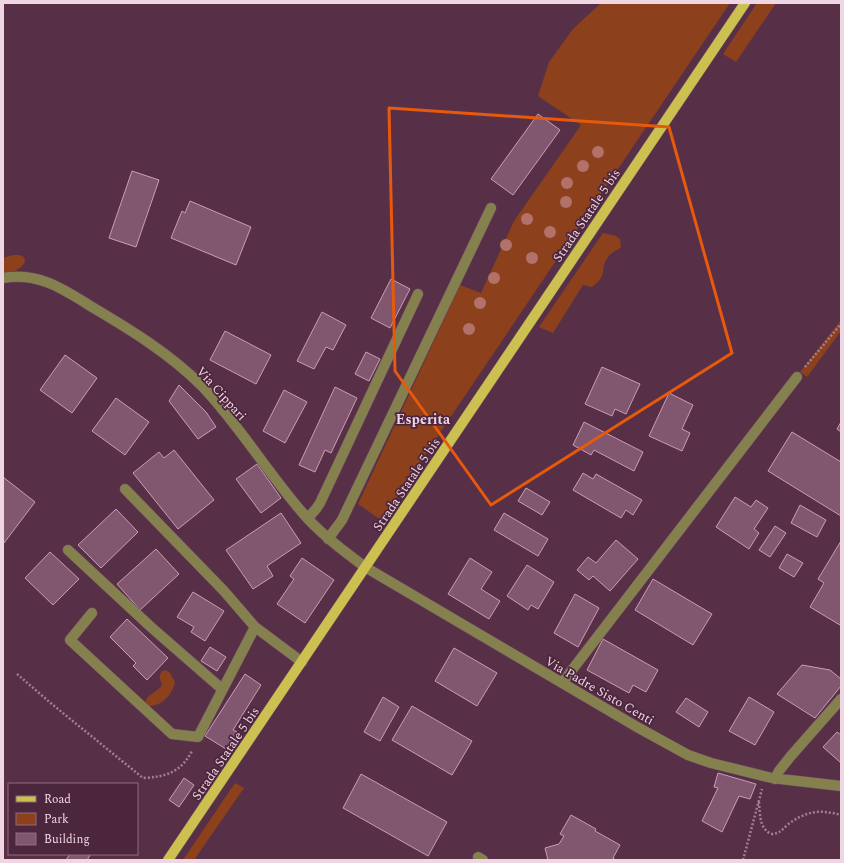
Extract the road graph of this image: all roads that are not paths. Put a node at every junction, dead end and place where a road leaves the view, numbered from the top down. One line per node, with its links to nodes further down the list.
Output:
1 (746, 3): 10 (main road, Strada Statale 5 bis)
2 (491, 208): 8 (street)
3 (3, 278): 7 (street, Via Cippari)
4 (418, 294): 7 (street)
5 (797, 377): 14 (street)
6 (125, 489): 12 (street)
7 (308, 518): 8 (street, Via Cippari)
8 (328, 539): 10 (street, Via Cippari)
9 (68, 550): 15 (street)
10 (365, 567): 13 (main road, Strada Statale 5 bis); 14 (street, Via Padre Sisto Centi)
11 (92, 613): 15 (street)
12 (255, 627): 13 (street); 15 (street)
13 (302, 662): 19 (main road, Strada Statale 5 bis)
14 (562, 684): 17 (street, Via Padre Sisto Centi)
15 (222, 689)
16 (841, 699): 17 (street)
17 (775, 779): 18 (street, Via Padre Sisto Centi)
18 (841, 786)
19 (168, 860)

